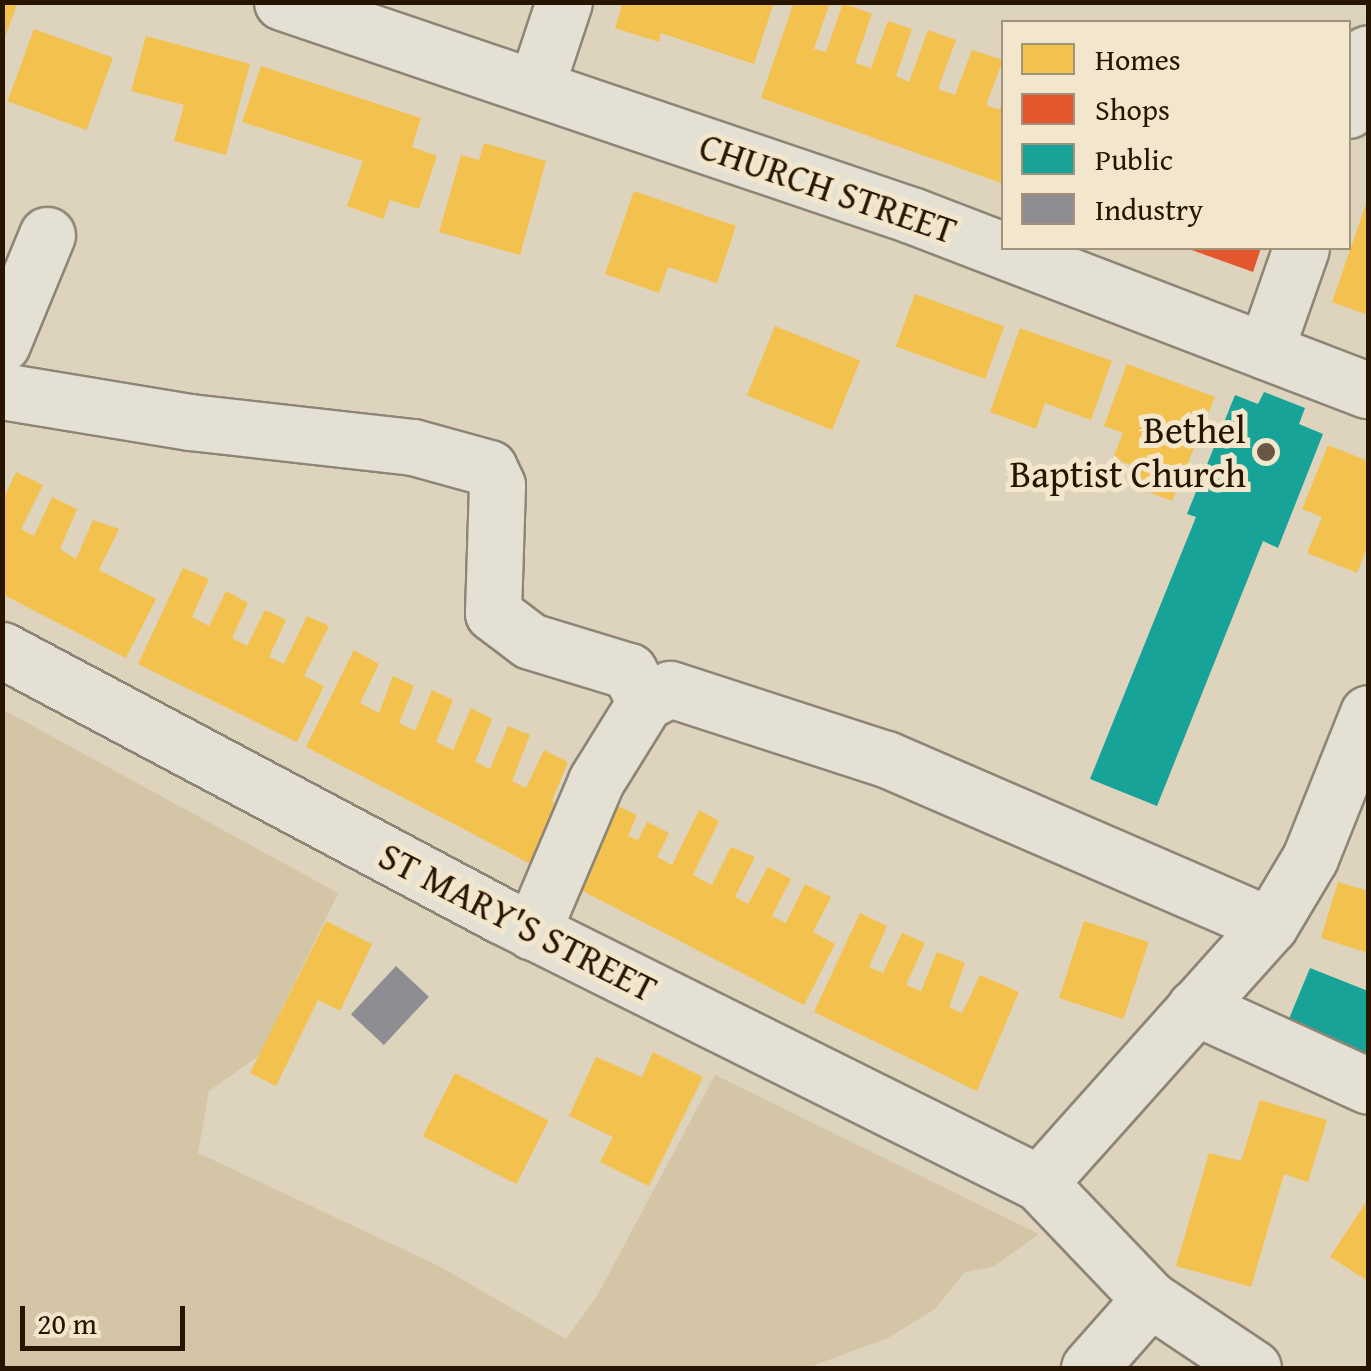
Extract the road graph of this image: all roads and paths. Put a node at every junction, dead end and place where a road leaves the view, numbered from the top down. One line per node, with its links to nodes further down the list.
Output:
1 (282, 2): 4 (street, CHURCH STREET)
2 (564, 2): 4 (street)
3 (1368, 53): 5 (street)
4 (536, 86): 7 (street, CHURCH STREET)
5 (1351, 101)
6 (47, 235): 10 (street)
7 (1001, 250)
8 (1002, 250): 11 (street, CHURCH STREET)
9 (1300, 250): 11 (street)
10 (2, 344)
11 (1265, 351): 12 (street, CHURCH STREET)
12 (1368, 390)
13 (2, 391): 15 (street)
14 (2, 650): 18 (street, ST MARY'S STREET)
15 (645, 702): 17 (street); 18 (street)
16 (1368, 714): 17 (street)
17 (1270, 925): 19 (street)
18 (532, 932): 21 (street, ST MARY'S STREET)
19 (1196, 1008): 20 (street); 21 (street)
20 (1368, 1086)
21 (1039, 1183): 22 (street, ST MARY'S STREET)
22 (1150, 1299): 23 (street); 24 (street, ST MARY'S STREET)
23 (1090, 1368)
24 (1253, 1368)

